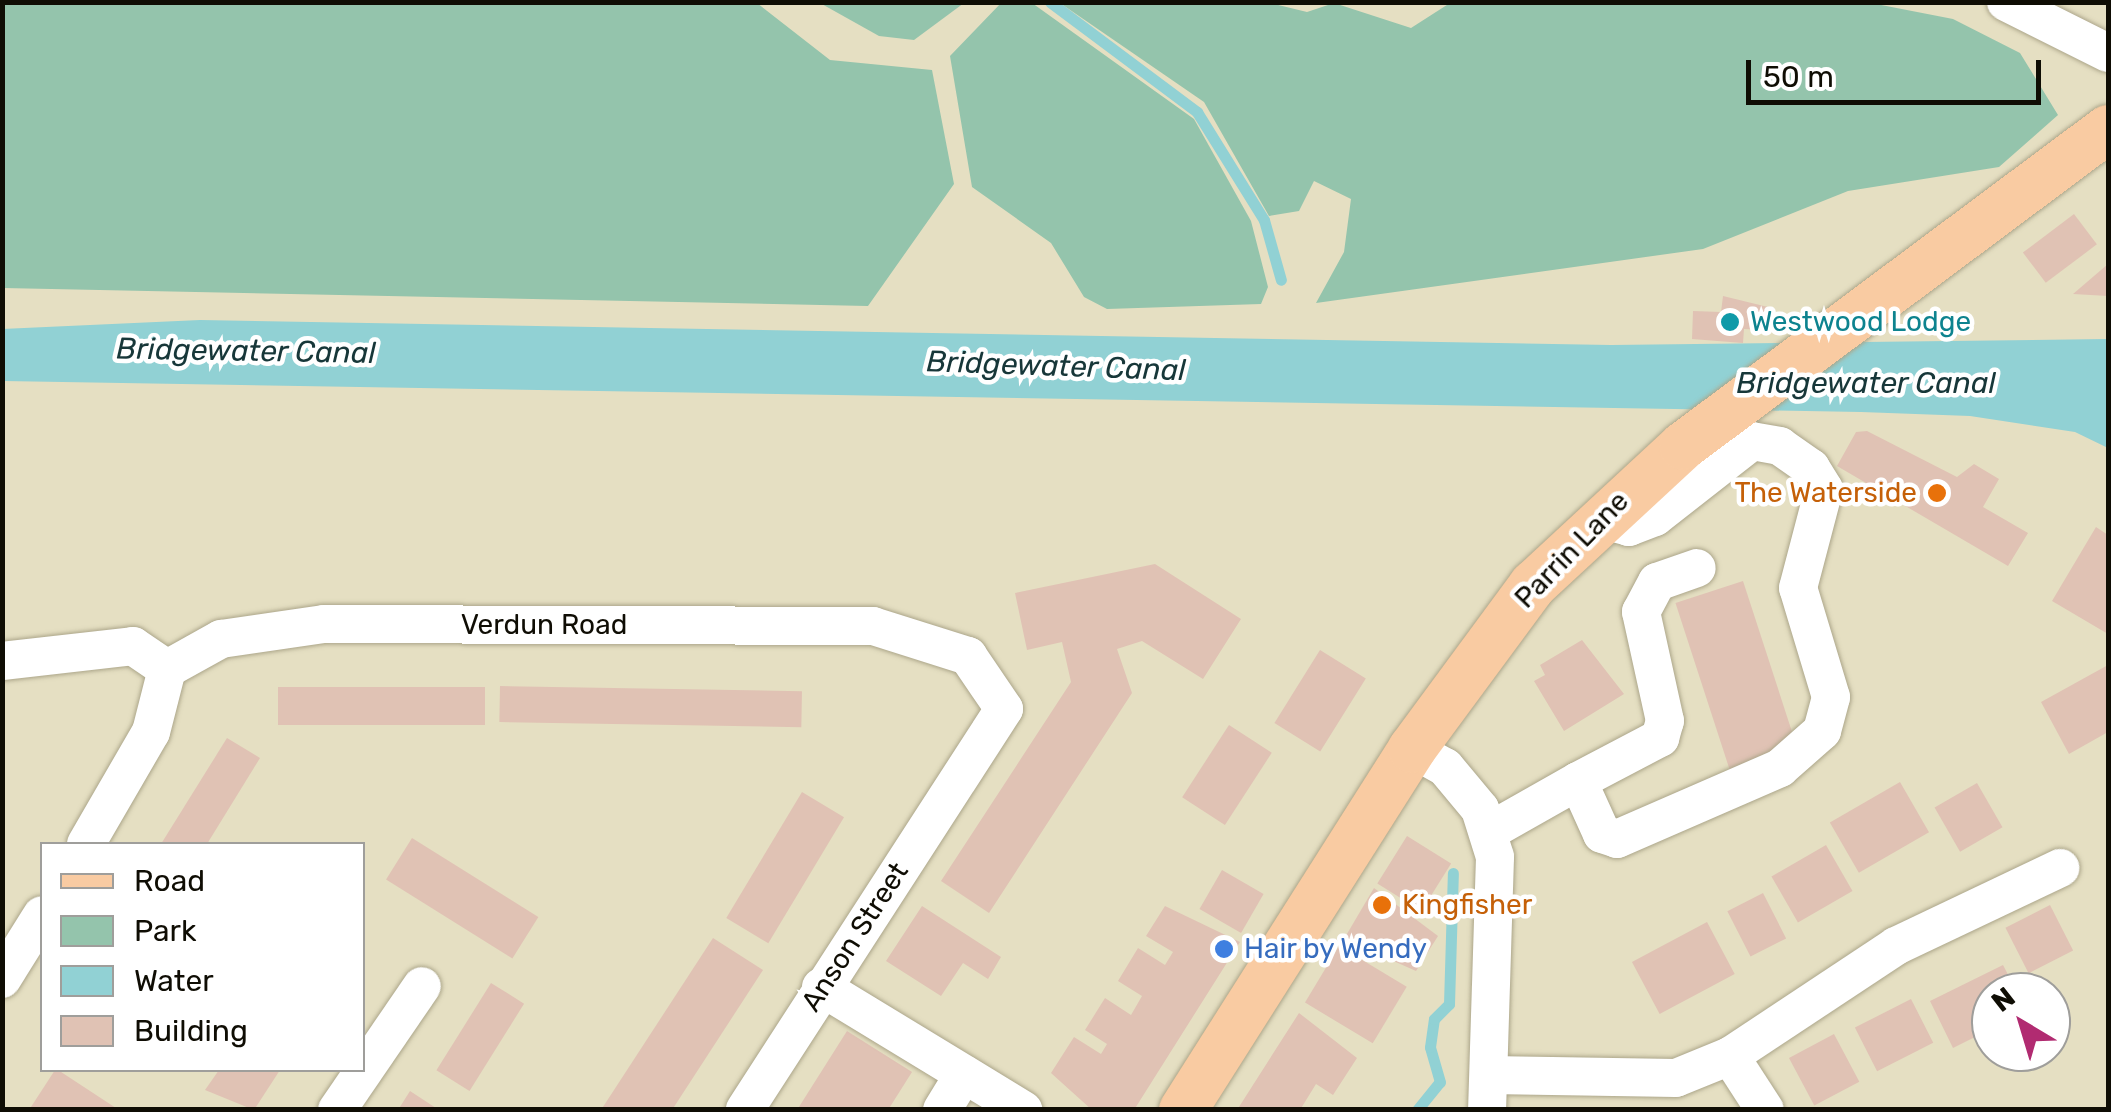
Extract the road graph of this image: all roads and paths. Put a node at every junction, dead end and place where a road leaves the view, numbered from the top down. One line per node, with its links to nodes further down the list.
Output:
1 (2006, 2): 2 (street)
2 (2108, 53)
3 (2108, 128): 4 (main road, Parrin Lane)
4 (1600, 520): 8 (main road, Parrin Lane); 10 (street)
5 (1697, 568): 10 (street)
6 (2, 661): 7 (street)
7 (167, 669): 9 (street, Verdun Road); 12 (street)
8 (1414, 747): 11 (street); 27 (main road, Parrin Lane)
9 (968, 766): 17 (street, Anson Street)
10 (1578, 780): 11 (street)
11 (1488, 832): 22 (street)
12 (87, 842)
13 (2060, 868): 18 (street)
14 (40, 918): 15 (street)
15 (2, 980)
16 (422, 986): 19 (street)
17 (822, 987): 21 (street); 24 (street, Anson Street)
18 (1730, 1056): 22 (street); 28 (street)
19 (365, 1070)
20 (364, 1072): 23 (street)
21 (964, 1074): 25 (street); 26 (street)
22 (1488, 1092)
23 (338, 1110)
24 (744, 1110)
25 (942, 1110)
26 (1023, 1110)
27 (1183, 1110)
28 (1765, 1110)

